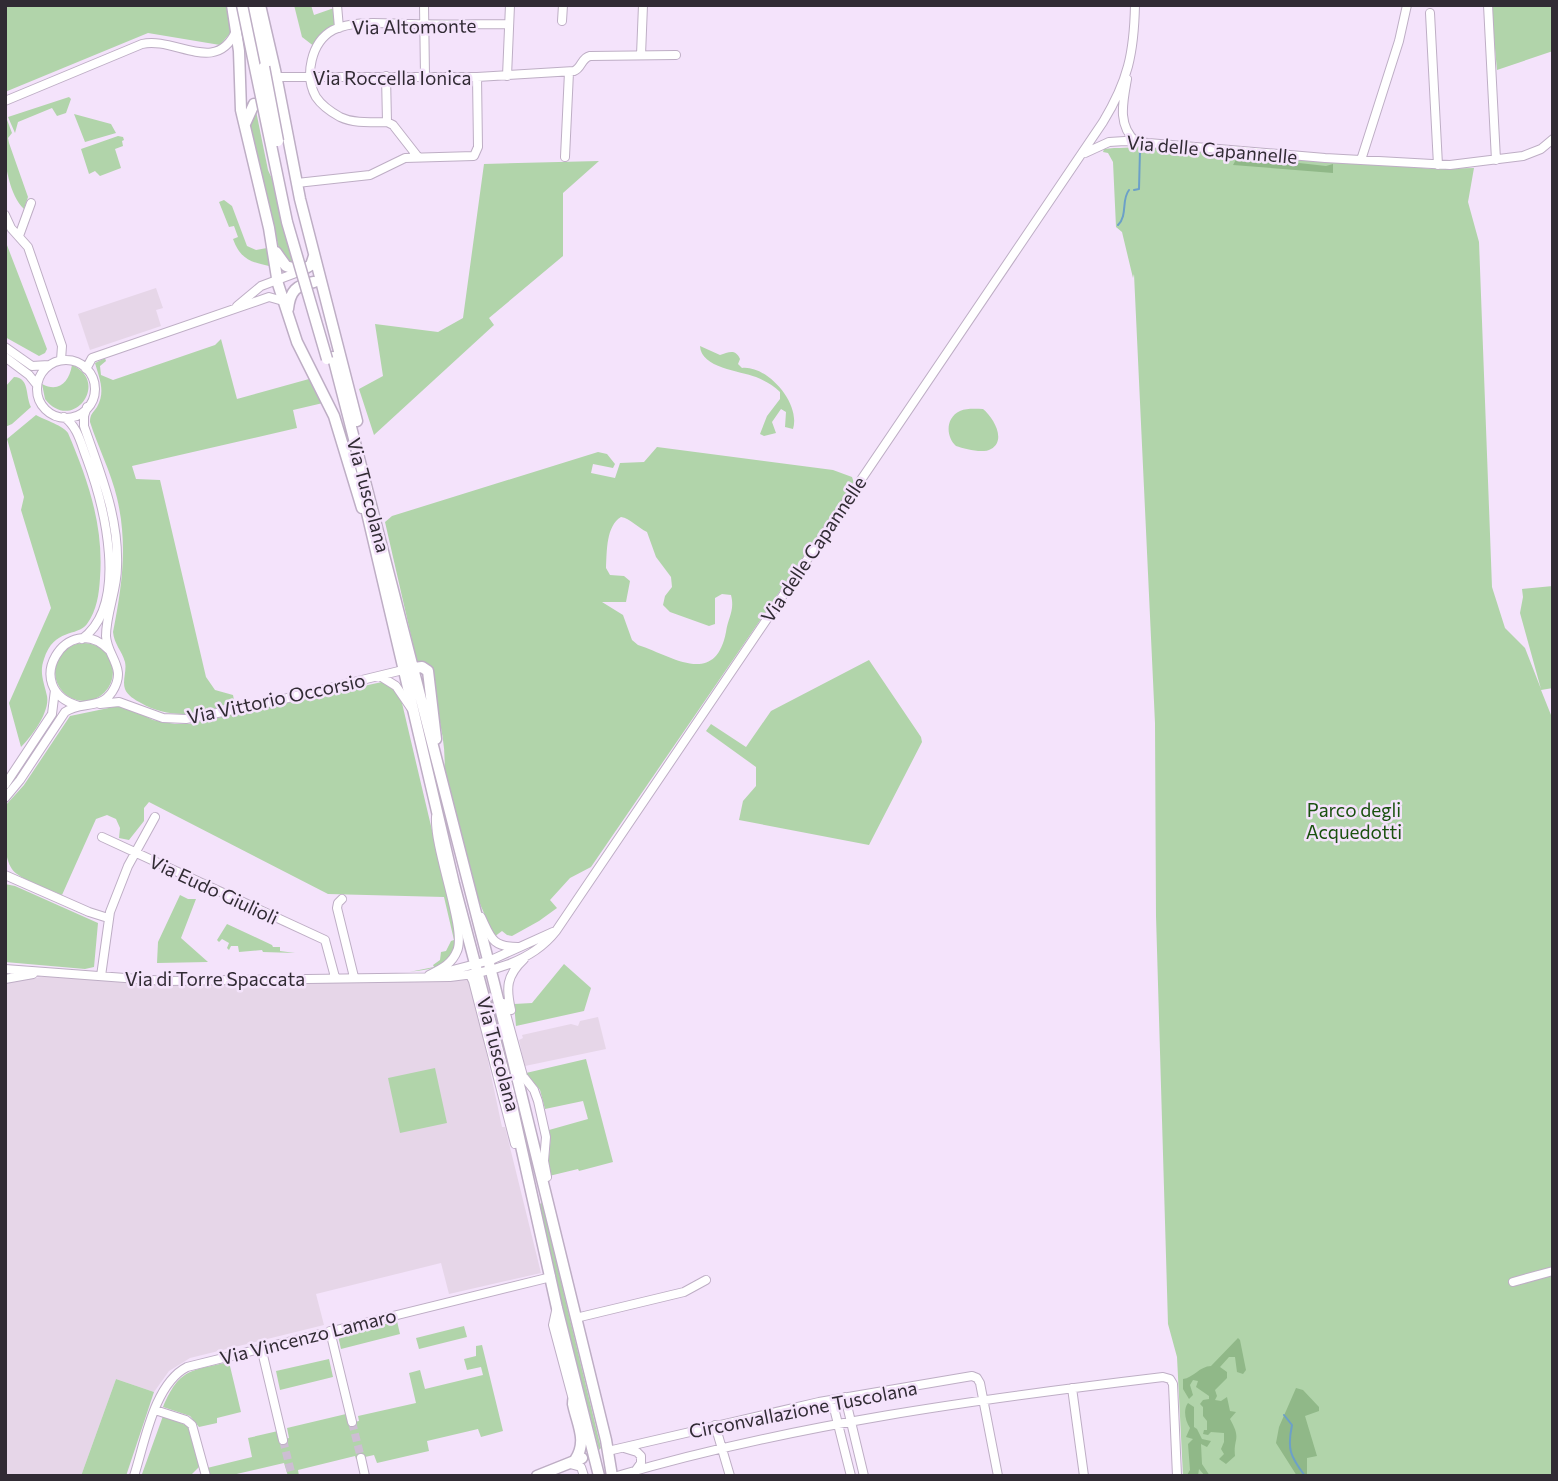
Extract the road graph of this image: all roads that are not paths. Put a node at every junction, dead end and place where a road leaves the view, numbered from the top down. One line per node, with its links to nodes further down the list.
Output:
1 (234, 5): 17 (main road)
2 (242, 5): 44 (main road, Via Tuscolana, bridge)
3 (252, 5): 59 (main road, Via Tuscolana, bridge)
4 (260, 5): 26 (main road)
5 (337, 5): 18 (street)
6 (424, 5): 15 (street)
7 (510, 5): 16 (street)
8 (563, 5): 14 (street)
9 (643, 5): 19 (street)
10 (1135, 5): 22 (street)
11 (1408, 5): 40 (street)
12 (1488, 5): 41 (street)
13 (1430, 13): 42 (street)
14 (562, 21)
15 (424, 24): 16 (street, Via Altomonte); 18 (street, Via Altomonte); 24 (street)
16 (509, 24): 25 (street)
17 (238, 26): 29 (street); 34 (main road); 44 (main road, bridge)
18 (339, 28): 27 (street, Via Altomonte)
19 (641, 55): 20 (street); 21 (street)
20 (676, 55)
21 (569, 72): 25 (street, Via Roccella Ionica); 38 (street)
22 (1128, 73): 32 (street, Via delle Capannelle); 33 (street)
23 (386, 76): 24 (street, Via Roccella Ionica); 27 (street, Via Roccella Ionica); 31 (street)
24 (425, 76): 28 (street, Via Roccella Ionica)
25 (507, 76): 28 (street, Via Roccella Ionica)
26 (277, 77): 27 (street, Via Roccella Ionica); 45 (main road)
27 (311, 77): 31 (street)
28 (477, 77): 39 (street)
29 (5, 101)
30 (254, 104): 34 (main road)
31 (387, 122): 39 (street)
32 (1103, 122): 33 (street); 36 (street); 43 (street, Via delle Capannelle)
33 (1123, 124): 36 (street); 37 (street)
34 (245, 127): 49 (main road)
35 (1553, 139): 41 (street, Via delle Capannelle)
36 (1112, 141): 37 (street, Via delle Capannelle); 43 (street, Via delle Capannelle)
37 (1136, 142): 40 (street, Via delle Capannelle)
38 (565, 156)
39 (418, 157): 45 (street)
40 (1362, 160): 42 (street, Via delle Capannelle)
41 (1494, 161): 42 (street, Via delle Capannelle)
42 (1438, 165)
43 (1070, 167): 89 (street, Via delle Capannelle)
44 (279, 183): 59 (main road, Via Tuscolana, bridge)
45 (296, 183): 50 (main road)
46 (31, 203): 48 (street)
47 (5, 215): 48 (street)
48 (19, 236): 60 (street)
49 (272, 243): 51 (main road); 52 (main road)
50 (314, 256): 51 (main road); 53 (main road)
51 (301, 271): 52 (street)
52 (277, 279): 54 (main road); 55 (street)
53 (322, 287): 56 (main road); 67 (main road)
54 (283, 301): 55 (street); 56 (main road)
55 (235, 309): 62 (street)
56 (287, 313): 66 (main road)
57 (5, 347): 61 (street)
58 (5, 357): 63 (street)
59 (330, 358): 66 (main road, Via Tuscolana); 67 (main road, Via Tuscolana)
60 (61, 360): 61 (street); 62 (street)
61 (49, 365): 63 (street)
62 (86, 369): 64 (street)
63 (37, 385): 65 (street)
64 (87, 407): 65 (street); 70 (street)
65 (64, 417): 68 (street)
66 (371, 538): 69 (main road, Via Tuscolana)
67 (383, 547): 71 (main road, Via Tuscolana)
68 (82, 639): 70 (street); 74 (street)
69 (397, 644): 71 (main road, Via Tuscolana); 72 (street, Via Vittorio Occorsio)
70 (111, 652): 73 (street)
71 (408, 669): 72 (street, Via Vittorio Occorsio); 78 (main road, Via Tuscolana); 86 (main road, Via Tuscolana)
72 (380, 676): 76 (street, Via Vittorio Occorsio); 78 (street, Via Vittorio Occorsio)
73 (118, 680): 75 (street); 76 (street)
74 (55, 690): 77 (street); 79 (street)
75 (97, 704): 76 (street, Via Vittorio Occorsio); 77 (street)
76 (133, 705)
77 (79, 706): 80 (street)
78 (412, 711): 81 (main road, Via Tuscolana)
79 (5, 785)
80 (5, 798)
81 (436, 808): 99 (main road, Via Tuscolana); 101 (street, Via Tuscolana)
82 (155, 817): 84 (street)
83 (102, 837): 84 (street, Via Eudo Giulioli)
84 (135, 852): 88 (street); 91 (street, Via Eudo Giulioli)
85 (5, 875): 88 (street)
86 (469, 892): 92 (street); 98 (main road, Via Tuscolana)
87 (342, 899): 90 (street)
88 (108, 918): 100 (street)
89 (556, 931): 92 (street, Via delle Capannelle); 93 (street, Via delle Capannelle)
90 (344, 934): 91 (street); 94 (street)
91 (325, 940): 95 (street)
92 (521, 947): 98 (street, Via delle Capannelle)
93 (539, 947): 98 (street, Via delle Capannelle); 105 (street)
94 (349, 958): 95 (street); 103 (street)
95 (332, 960): 102 (street)
96 (5, 969): 97 (street, Via di Torre Spaccata)
97 (47, 972): 100 (street, Via di Torre Spaccata); 104 (street)
98 (490, 972): 99 (street, Via delle Capannelle); 105 (street, Via Tuscolana); 114 (main road, Via Tuscolana)
99 (474, 974): 101 (street, Via di Torre Spaccata); 107 (main road, Via Tuscolana)
100 (102, 976): 102 (street, Via di Torre Spaccata)
101 (426, 976): 103 (street, Via di Torre Spaccata)
102 (335, 977): 103 (street, Via di Torre Spaccata)
103 (354, 977)
104 (5, 979)
105 (511, 1027): 111 (street, Via Tuscolana)
106 (1553, 1271): 109 (street)
107 (551, 1277): 110 (main road, Via Tuscolana); 112 (street, Via Vincenzo Lamaro)
108 (706, 1280): 111 (street)
109 (1513, 1282)
110 (557, 1308): 115 (main road, Via Tuscolana); 118 (street, Via Tuscolana)
111 (580, 1317): 114 (street, Via Tuscolana)
112 (330, 1331): 113 (street, Via Vincenzo Lamaro); 122 (street)
113 (261, 1348): 121 (street, Via Vincenzo Lamaro); 126 (street)
114 (583, 1351): 130 (main road, Via Tuscolana)
115 (575, 1380): 118 (main road); 131 (main road, Via Tuscolana)
116 (1072, 1388): 120 (street, Circonvallazione Tuscolana); 147 (street); 148 (street, Circonvallazione Tuscolana)
117 (845, 1397): 119 (street, Circonvallazione Tuscolana); 120 (street, Circonvallazione Tuscolana); 123 (street)
118 (572, 1399): 133 (main road)
119 (832, 1400): 124 (street); 125 (street, Circonvallazione Tuscolana)
120 (983, 1400): 123 (street, Circonvallazione Tuscolana); 146 (street)
121 (155, 1410): 137 (street, Via Vincenzo Lamaro); 138 (street)
122 (352, 1422)
123 (851, 1422): 124 (street, Circonvallazione Tuscolana); 145 (street)
124 (838, 1424): 129 (street, Circonvallazione Tuscolana); 136 (street)
125 (715, 1425): 127 (street, Circonvallazione Tuscolana); 129 (street)
126 (284, 1440)
127 (648, 1441): 128 (street, Circonvallazione Tuscolana); 134 (street)
128 (623, 1447): 130 (street, Circonvallazione Tuscolana); 135 (street)
129 (722, 1449): 134 (street, Circonvallazione Tuscolana); 144 (street)
130 (608, 1451): 131 (main road); 143 (main road, Via Tuscolana)
131 (594, 1455): 133 (main road); 142 (main road, Via Tuscolana)
132 (361, 1458): 139 (street)
133 (570, 1462): 140 (main road); 141 (street)
134 (653, 1466): 135 (street, Circonvallazione Tuscolana)
135 (636, 1473): 143 (street, Circonvallazione Tuscolana)
136 (849, 1475)
137 (134, 1476)
138 (205, 1476)
139 (365, 1476)
140 (537, 1476)
141 (584, 1476)
142 (599, 1476)
143 (615, 1476)
144 (730, 1476)
145 (864, 1476)
146 (998, 1476)
147 (1084, 1476)
148 (1177, 1476)

